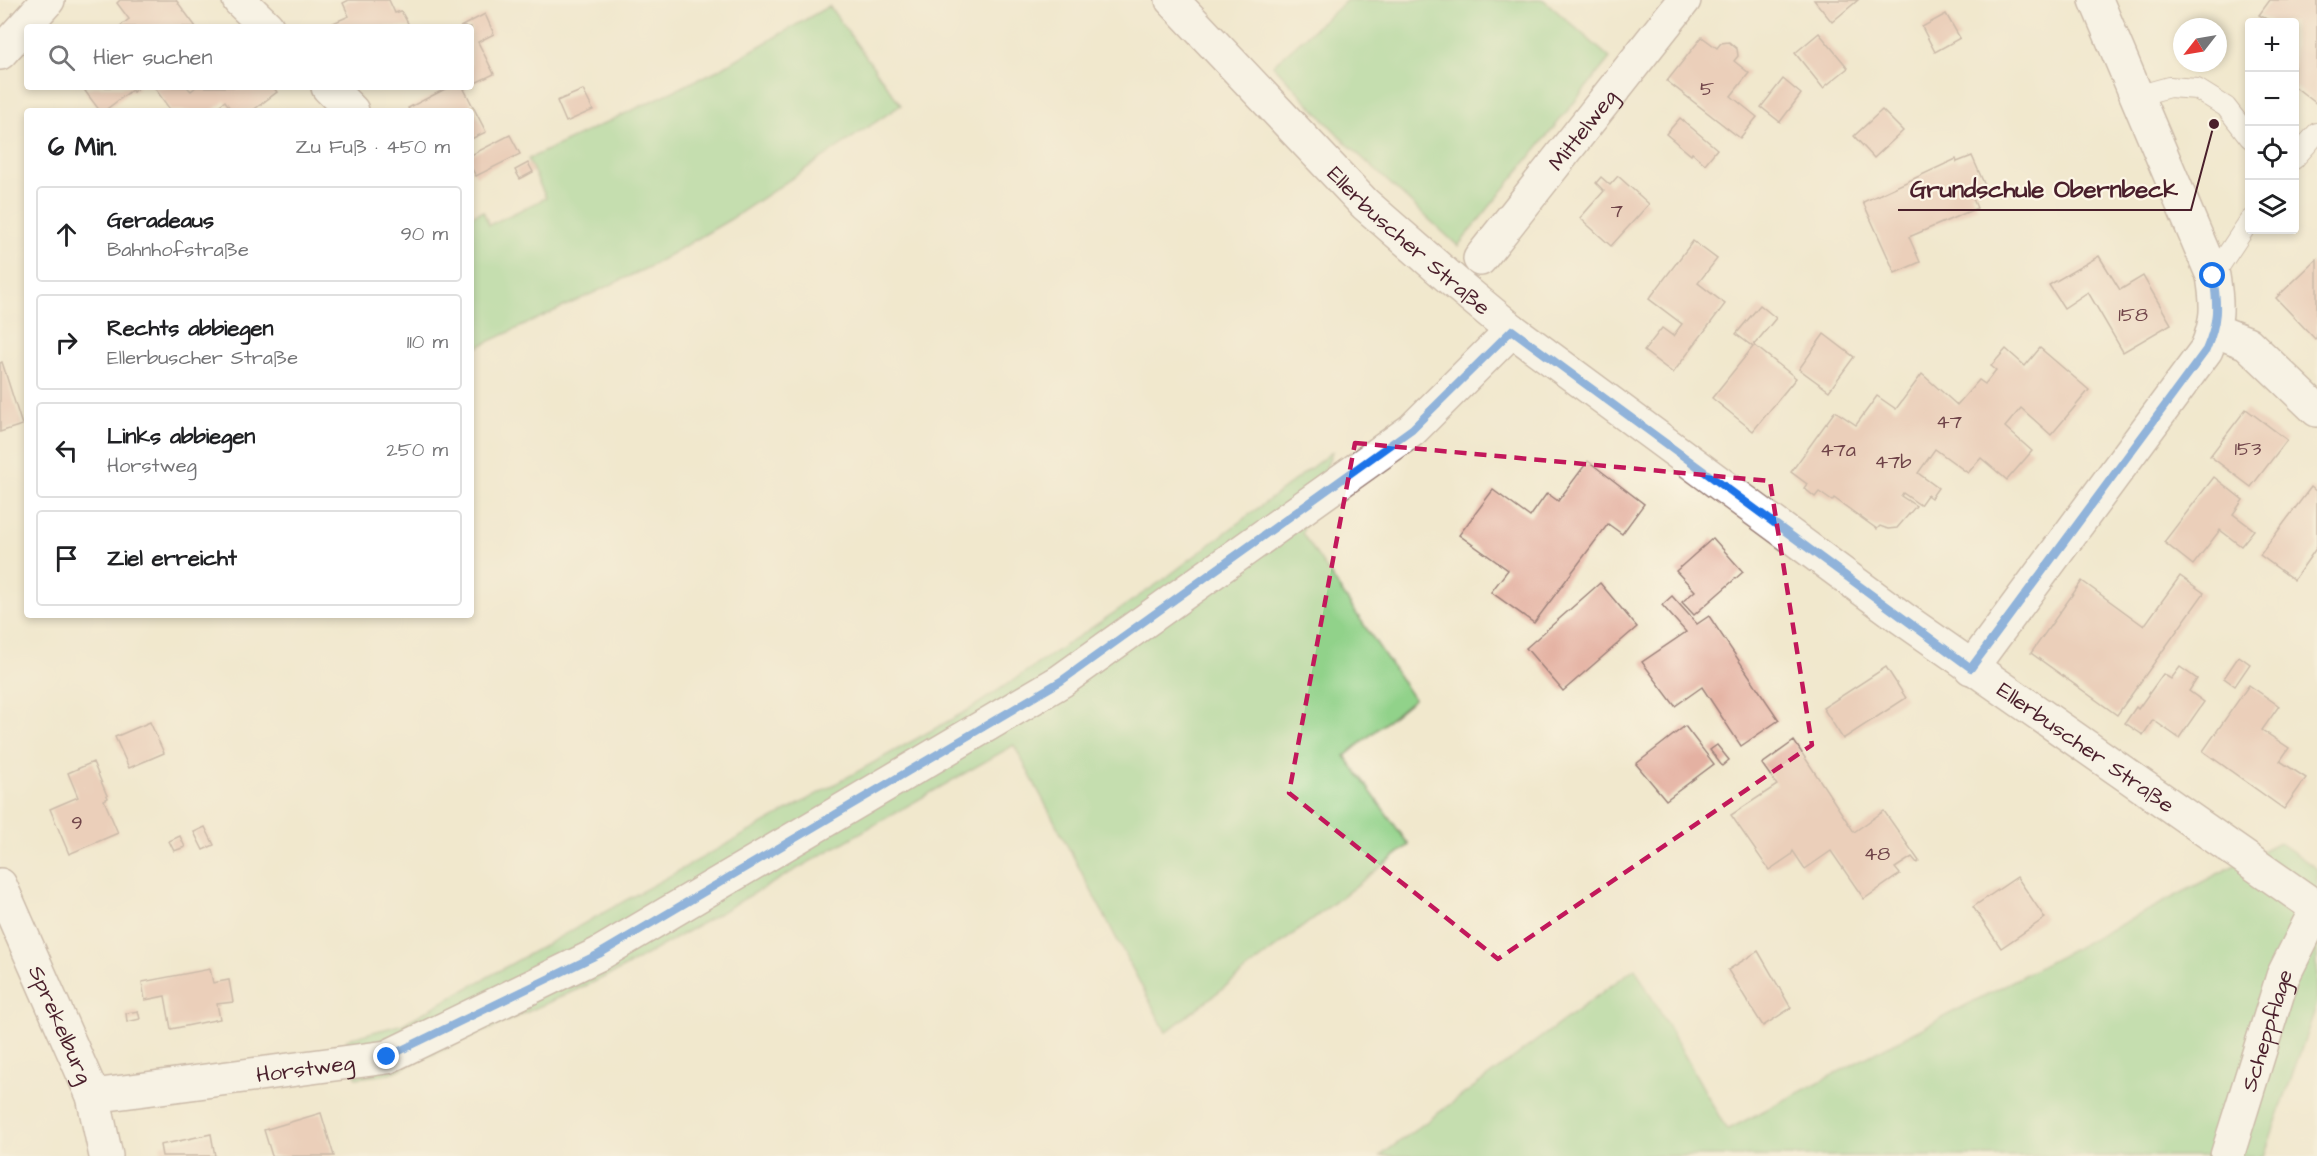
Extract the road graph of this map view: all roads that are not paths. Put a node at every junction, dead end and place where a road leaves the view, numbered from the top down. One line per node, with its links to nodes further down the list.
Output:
1 (48, 0): 6 (street)
2 (239, 0): 7 (street)
3 (1172, 0): 19 (street, Ellerbuscher Straße)
4 (1684, 0): 17 (street, Mittelweg)
5 (2096, 0): 11 (street)
6 (26, 24)
7 (264, 24)
8 (24, 26): 9 (street)
9 (0, 53)
10 (331, 90): 12 (street)
11 (2137, 96): 13 (lane); 18 (street)
12 (349, 108)
13 (2245, 132)
14 (2317, 133): 15 (lane)
15 (2299, 154)
16 (2245, 228): 18 (lane)
17 (1480, 259)
18 (2213, 276): 20 (street)
19 (1512, 330): 22 (street, Ellerbuscher Straße); 25 (street, Horstweg)
20 (2214, 330): 21 (street); 22 (street)
21 (2317, 410)
22 (1971, 668): 24 (street, Ellerbuscher Straße)
23 (0, 885): 25 (street, Sprekelburg)
24 (2317, 908): 27 (street, Scheppflage)
25 (93, 1096): 26 (street)
26 (106, 1156)
27 (2228, 1156)

